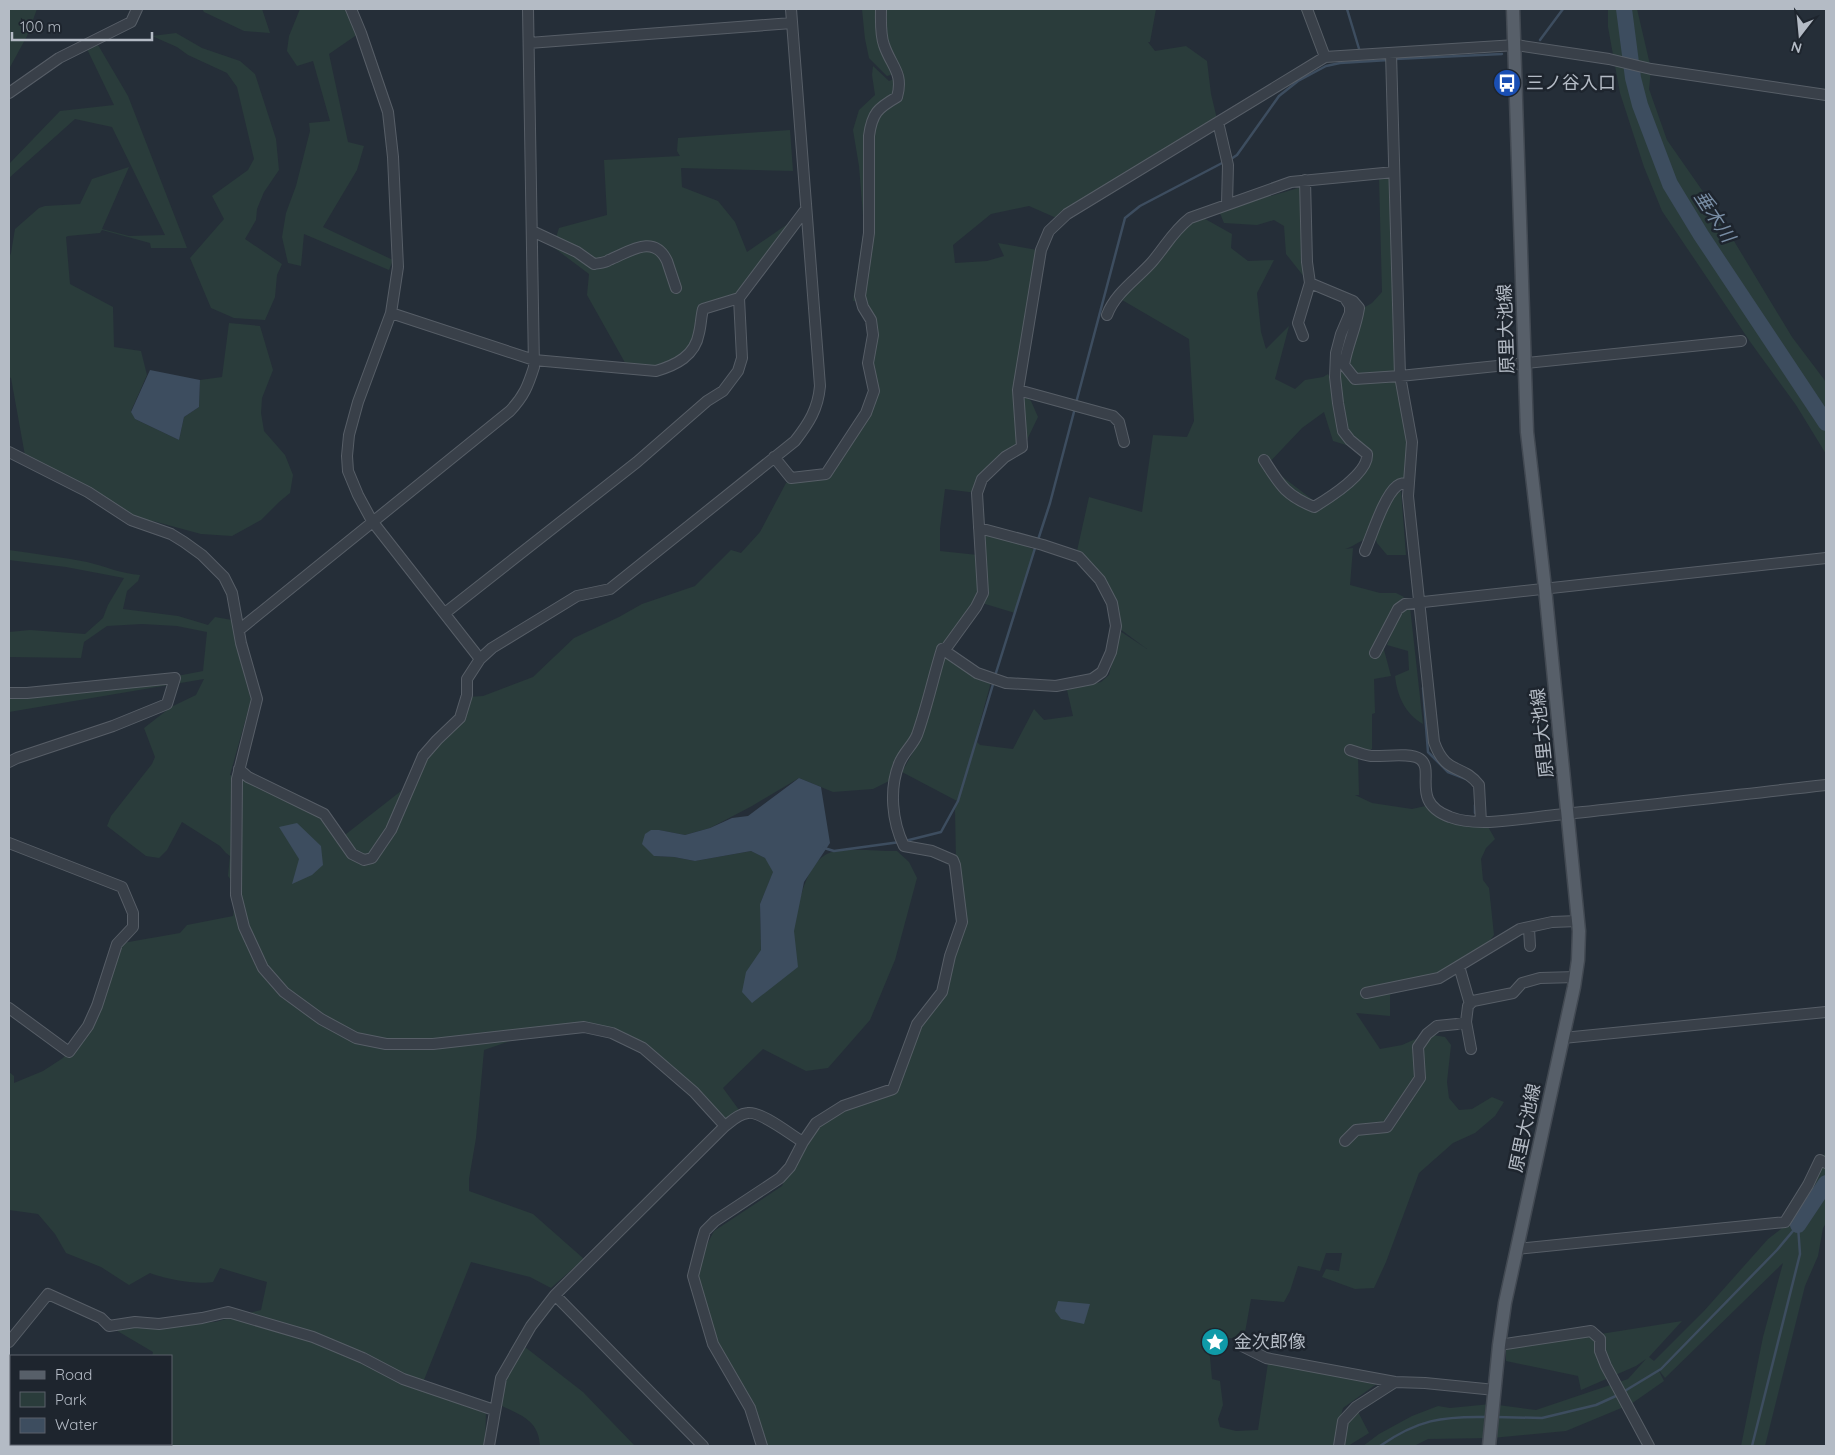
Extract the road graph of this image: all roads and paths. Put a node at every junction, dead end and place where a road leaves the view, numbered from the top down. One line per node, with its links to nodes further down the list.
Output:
1 (137, 9): 13 (street)
2 (351, 9): 25 (street)
3 (528, 9): 9 (street)
4 (791, 9): 8 (street)
5 (881, 9): 35 (street)
6 (1307, 9): 12 (street)
7 (1514, 9): 10 (main road, 原里大池線)
8 (792, 23): 9 (street); 19 (street)
9 (529, 42): 20 (street)
10 (1516, 45): 11 (street); 14 (street); 30 (main road, 原里大池線)
11 (1391, 53): 12 (street); 16 (street)
12 (1325, 57): 15 (street)
13 (9, 93)
14 (1826, 95)
15 (1218, 122): 18 (street); 32 (street)
16 (1394, 172): 17 (street); 31 (street)
17 (1305, 180): 18 (street); 21 (street)
18 (1227, 204): 26 (street)
19 (806, 209): 24 (street); 35 (street)
20 (532, 231): 22 (street); 29 (street)
21 (1310, 283): 23 (street); 27 (street)
22 (676, 288)
23 (1344, 297): 31 (street); 36 (street)
24 (739, 298): 29 (street); 44 (street)
25 (390, 313): 29 (street); 38 (street)
26 (1107, 315)
27 (1303, 336)
28 (1740, 341): 30 (street)
29 (534, 360): 38 (street)
30 (1524, 363): 31 (street); 42 (main road, 原里大池線)
31 (1400, 376): 37 (street)
32 (1018, 390): 33 (street); 39 (street)
33 (1124, 442)
34 (9, 452): 45 (street)
35 (774, 457): 48 (street)
36 (1264, 460)
37 (1409, 483): 40 (street); 43 (street)
38 (372, 521): 44 (street); 45 (street)
39 (979, 528): 46 (street); 46 (street)
40 (1365, 551)
41 (1826, 558): 42 (street)
42 (1545, 588): 43 (street); 54 (main road, 原里大池線)
43 (1419, 602): 47 (street); 55 (street)
44 (445, 613): 48 (street)
45 (239, 630): 52 (street)
46 (942, 649): 71 (street)
47 (1375, 653)
48 (480, 658): 52 (street)
49 (9, 693): 51 (street)
50 (1350, 750): 55 (street)
51 (9, 762)
52 (239, 769): 69 (street)
53 (1826, 785): 54 (street)
54 (1567, 814): 55 (street); 57 (main road, 原里大池線)
55 (1481, 822)
56 (9, 843): 64 (street)
57 (1578, 921): 58 (street); 61 (main road, 原里大池線)
58 (1529, 928): 59 (street); 60 (street)
59 (1530, 946)
60 (1458, 966): 62 (street); 63 (street)
61 (1576, 977): 63 (street); 67 (main road, 原里大池線)
62 (1366, 994)
63 (1470, 1004): 66 (street)
64 (9, 1008)
65 (1826, 1012): 67 (street)
66 (1466, 1022): 68 (street); 70 (street)
67 (1563, 1038): 73 (main road, 原里大池線)
68 (1471, 1049)
69 (725, 1126): 71 (street); 74 (street)
70 (1345, 1141)
71 (803, 1142): 83 (street)
72 (1823, 1162): 73 (street)
73 (1517, 1249): 77 (main road, 原里大池線)
74 (555, 1295): 80 (street); 82 (street)
75 (9, 1342): 80 (street)
76 (1240, 1345): 78 (street)
77 (1499, 1345): 79 (main road, 原里大池線); 86 (street)
78 (1395, 1382): 79 (street); 84 (street)
79 (1495, 1390): 85 (main road, 原里大池線)
80 (494, 1410): 81 (street)
81 (489, 1446)
82 (703, 1446)
83 (762, 1446)
84 (1339, 1446)
85 (1489, 1446)
86 (1649, 1446)

